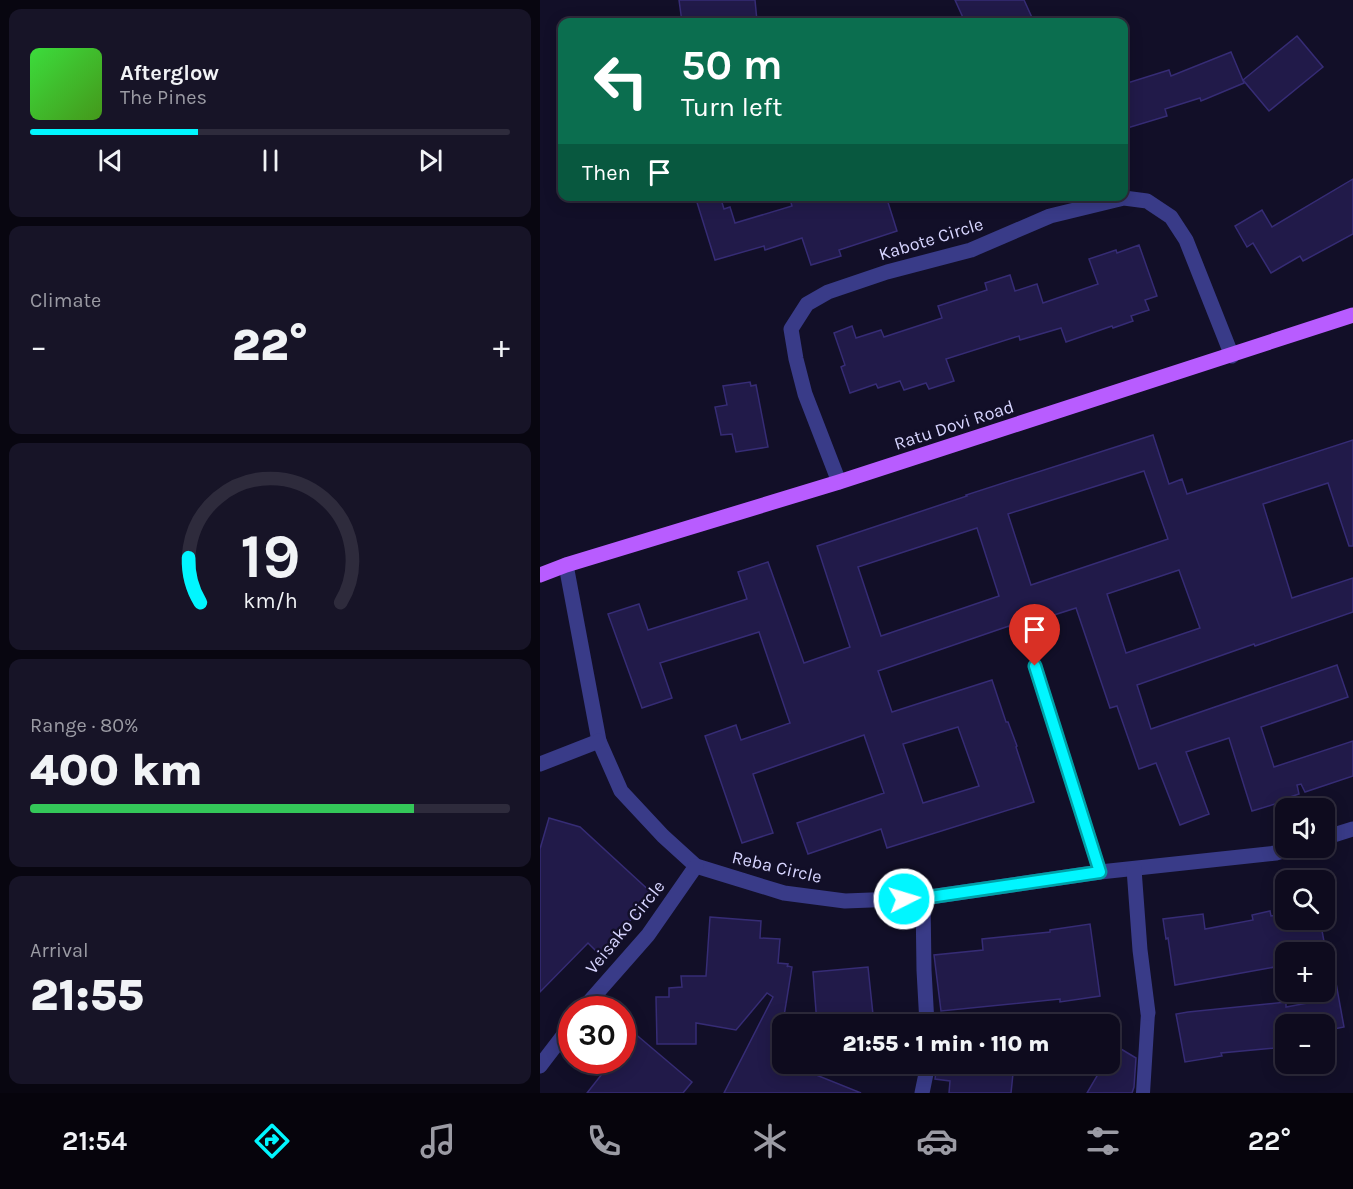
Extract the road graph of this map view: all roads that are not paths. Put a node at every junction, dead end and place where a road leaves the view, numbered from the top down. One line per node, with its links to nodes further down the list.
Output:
1 (1128, 199): 4 (street, Kabote Circle)
2 (1112, 201): 5 (street, Kabote Circle)
3 (1353, 315): 4 (main road, Ratu Dovi Road)
4 (1232, 356): 5 (main road, Ratu Dovi Road)
5 (839, 482): 7 (main road, Ratu Dovi Road)
6 (540, 564): 7 (main road, Ratu Dovi Road)
7 (566, 565): 8 (main road, Ratu Dovi Road); 10 (street, Reba Circle)
8 (540, 575)
9 (1035, 666): 17 (lane)
10 (599, 741): 11 (street); 15 (street, Reba Circle)
11 (540, 764)
12 (1353, 829): 13 (street)
13 (1335, 835)
14 (1275, 853): 16 (street, Reba Circle)
15 (696, 866): 18 (street, Reba Circle); 19 (street, Veisako Circle)
16 (1134, 868): 17 (street, Reba Circle); 20 (street)
17 (1100, 872): 18 (street, Reba Circle)
18 (923, 898): 21 (street)
19 (594, 996)
20 (1148, 1013): 26 (lane)
21 (926, 1014)
22 (558, 1042): 23 (street)
23 (540, 1066)
24 (926, 1074): 25 (street)
25 (922, 1093)
26 (1143, 1093)

